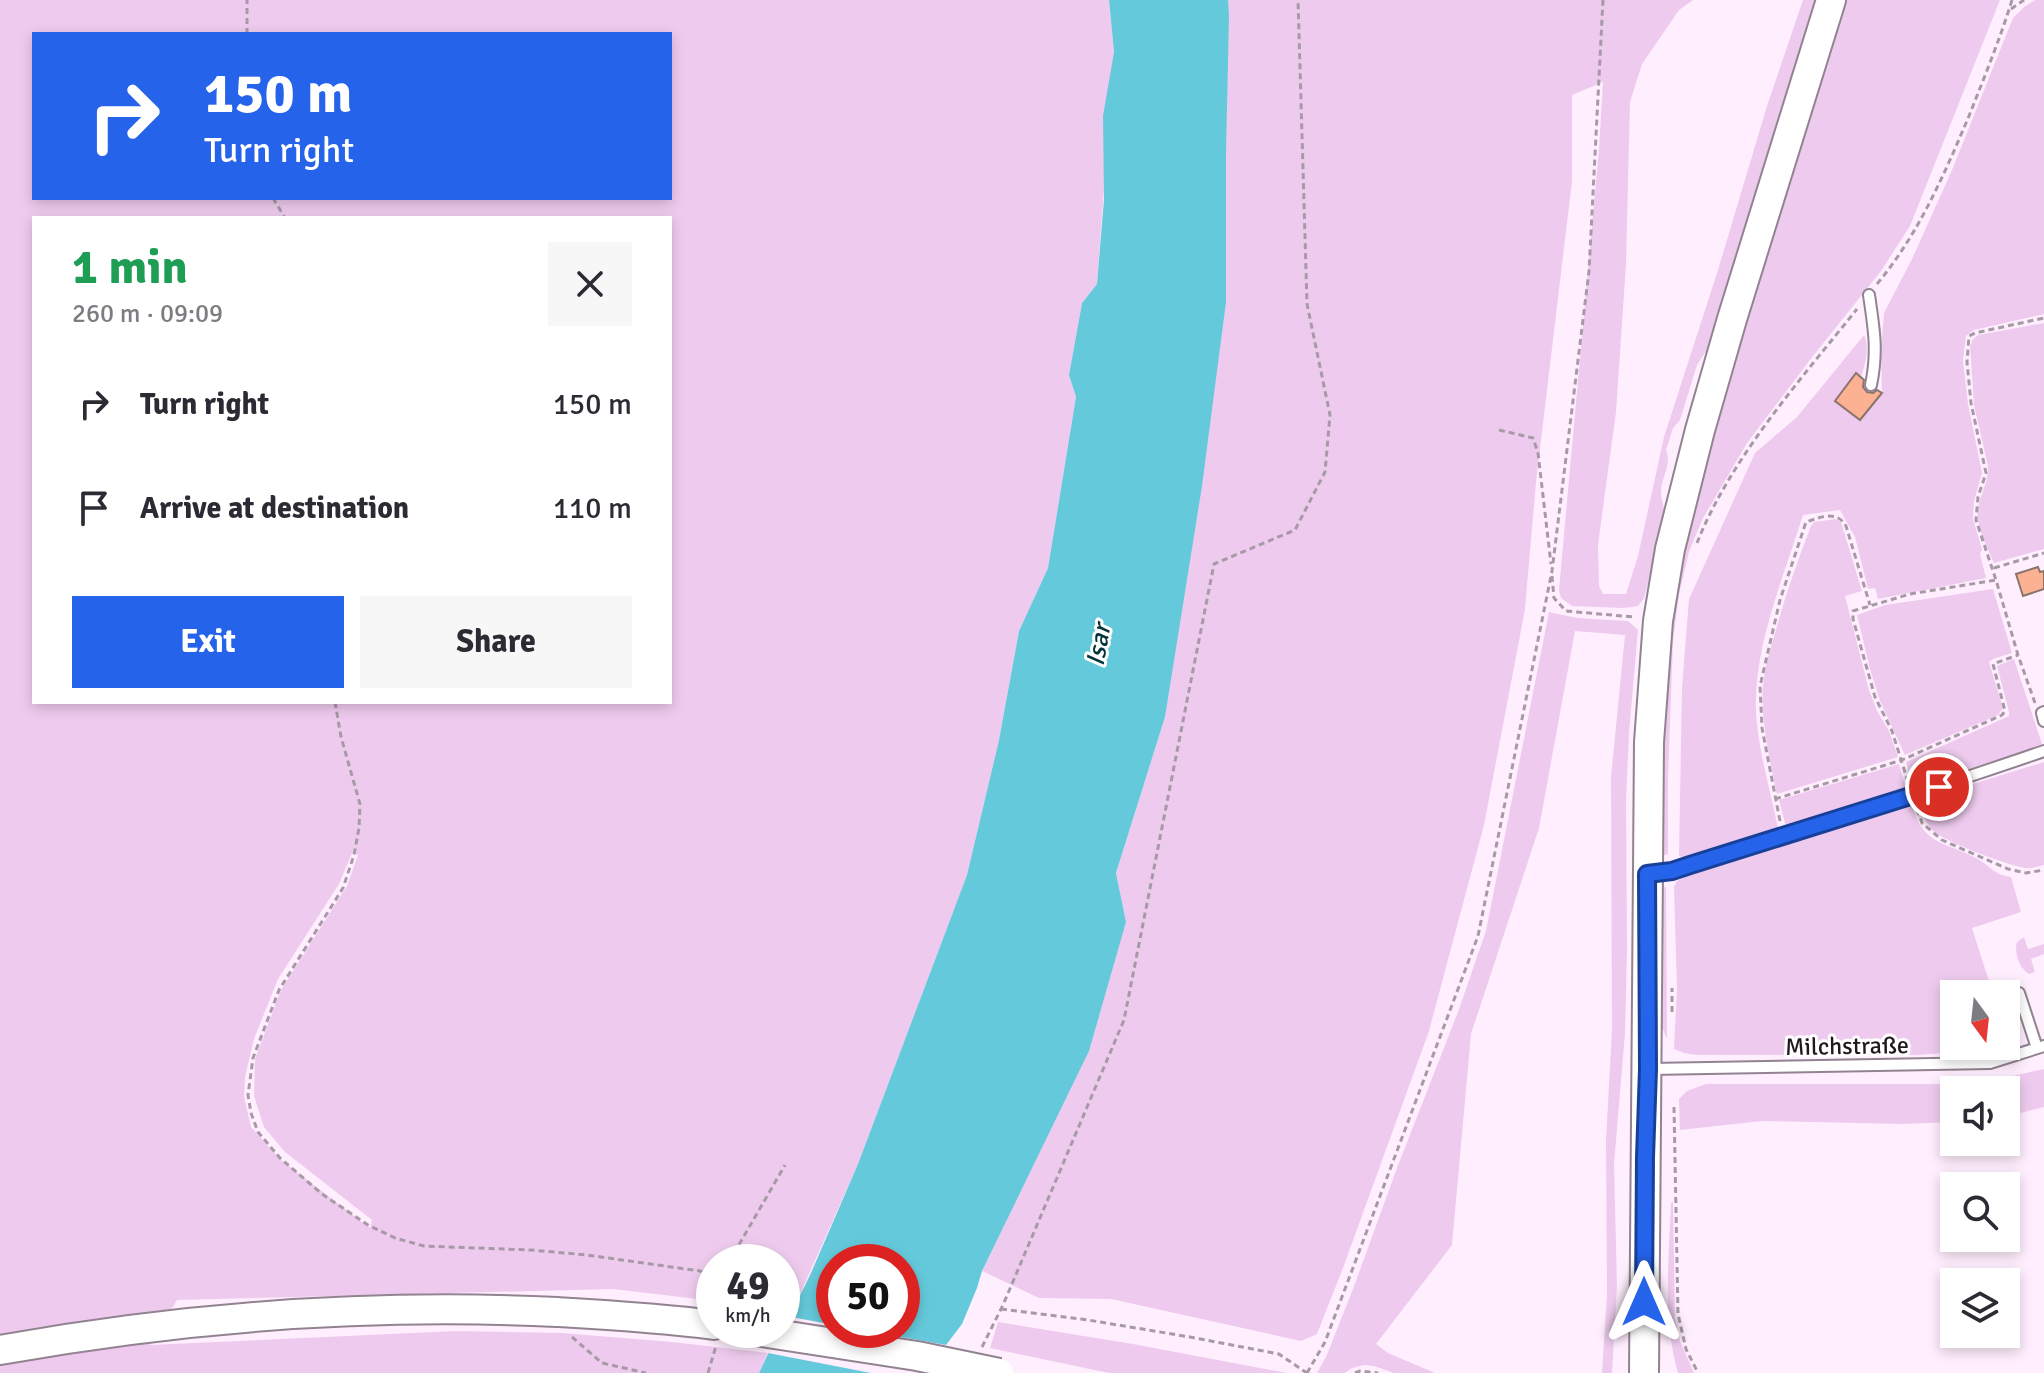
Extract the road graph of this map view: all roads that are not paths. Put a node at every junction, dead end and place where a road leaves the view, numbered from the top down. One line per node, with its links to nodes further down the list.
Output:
1 (1831, 0): 5 (main road)
2 (1869, 295): 3 (lane)
3 (1871, 385)
4 (2044, 751): 5 (lane)
5 (1647, 874): 8 (main road)
6 (2020, 996): 7 (lane)
7 (2040, 1047): 8 (lane, Milchstraße)
8 (1648, 1069): 10 (main road)
9 (696, 1332): 12 (main road)
10 (1644, 1337): 14 (main road); 15 (main road)
11 (800, 1338): 13 (main road, bridge)
12 (0, 1350)
13 (999, 1373)
14 (1644, 1373)
15 (1665, 1373)

